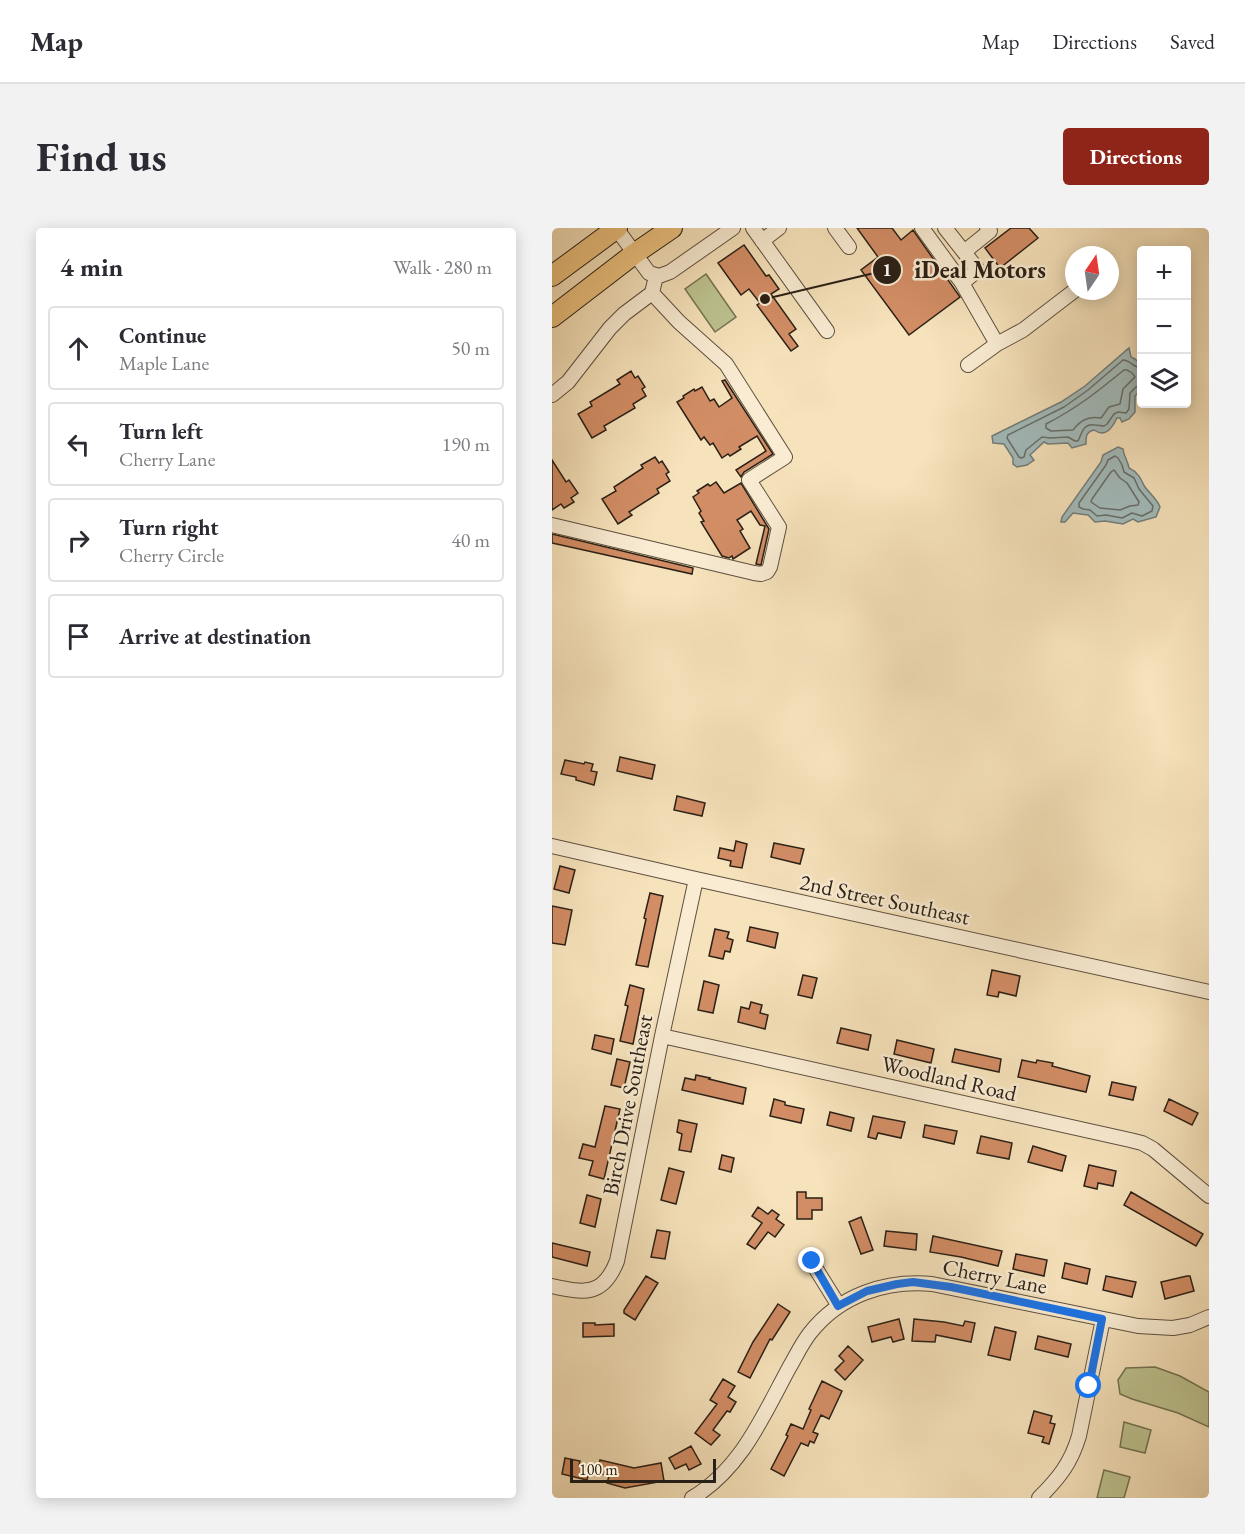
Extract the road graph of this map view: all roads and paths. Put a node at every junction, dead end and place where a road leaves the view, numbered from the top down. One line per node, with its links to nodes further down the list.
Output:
1 (617, 228): 13 (street); 14 (highway)
2 (672, 228): 13 (highway)
3 (733, 228): 15 (street)
4 (753, 228): 10 (street)
5 (779, 228): 10 (street)
6 (835, 228): 11 (street)
7 (921, 228): 16 (street)
8 (945, 228): 12 (street)
9 (987, 228): 12 (street)
10 (762, 241): 20 (street)
11 (849, 247)
12 (964, 252): 16 (street)
13 (634, 254): 15 (street); 19 (highway)
14 (552, 276)
15 (656, 276): 17 (street)
16 (962, 283): 21 (street)
17 (652, 293): 23 (street); 24 (street)
18 (1065, 298): 21 (street)
19 (552, 317)
20 (827, 332)
21 (997, 344): 22 (street)
22 (968, 365)
23 (552, 395)
24 (552, 525)
25 (552, 846): 26 (street, 2nd Street Southeast)
26 (696, 879): 27 (street, 2nd Street Southeast); 28 (street, Birch Drive Southeast)
27 (1209, 992)
28 (662, 1035): 29 (street, Woodland Road); 31 (street, Birch Drive Southeast)
29 (1209, 1196)
30 (812, 1261): 32 (street)
31 (552, 1286)
32 (838, 1306): 34 (street, Cherry Lane); 35 (street, Cherry Lane)
33 (1209, 1317): 34 (street, Cherry Lane)
34 (1102, 1319): 36 (street)
35 (692, 1498)
36 (1039, 1498)

